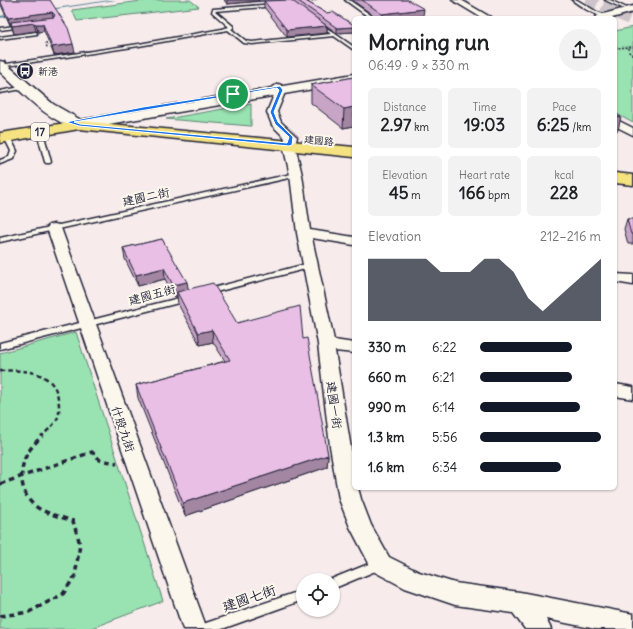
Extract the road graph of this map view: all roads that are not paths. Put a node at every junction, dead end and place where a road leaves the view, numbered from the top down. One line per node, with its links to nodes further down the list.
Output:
1 (250, 0): 7 (lane)
2 (347, 0): 9 (lane)
3 (456, 0): 10 (street)
4 (574, 0): 11 (lane)
5 (608, 0): 8 (lane)
6 (293, 4): 7 (lane)
7 (254, 5): 15 (lane)
8 (632, 11): 12 (main road)
9 (370, 16)
10 (484, 16)
11 (603, 16)
12 (615, 16)
13 (317, 22): 18 (lane)
14 (31, 25): 16 (lane)
15 (228, 28): 18 (lane); 21 (lane)
16 (0, 29)
17 (36, 33): 19 (lane)
18 (335, 35): 20 (lane)
19 (0, 38)
20 (352, 48)
21 (0, 66): 24 (main road)
22 (352, 73): 25 (main road)
23 (352, 78): 25 (main road)
24 (26, 87): 26 (lane); 28 (main road)
25 (280, 89): 27 (main road); 28 (main road); 33 (street)
26 (0, 92)
27 (99, 122): 28 (main road, 建國路 / 17); 33 (main road, 建國路 / 17)
28 (74, 123): 30 (main road, 17); 32 (main road, 17); 33 (main road, 建國路 / 17)
29 (617, 123): 31 (street)
30 (40, 132): 32 (main road, 17); 37 (lane)
31 (633, 132)
32 (2, 136): 36 (lane)
33 (290, 141): 34 (main road, 建國路 / 17); 35 (main road, 建國路 / 17); 40 (street, 建國一街)
34 (352, 143)
35 (352, 152)
36 (0, 162)
37 (48, 162)
38 (617, 170): 39 (main road)
39 (633, 172)
40 (296, 175): 43 (lane, 建國二街); 44 (street, 建國一街)
41 (617, 178): 42 (main road)
42 (633, 180)
43 (54, 228): 45 (lane, 建國二街); 50 (street, 什股九街)
44 (304, 233): 46 (street); 47 (street, 建國一街)
45 (0, 240)
46 (352, 240)
47 (310, 265): 50 (lane, 建國五街); 51 (street, 建國一街)
48 (617, 278): 49 (street)
49 (633, 280)
50 (86, 324): 52 (lane, 建國五街); 61 (street, 什股九街)
51 (326, 344): 53 (street); 56 (street, 建國一街)
52 (0, 346)
53 (352, 348)
54 (617, 390): 55 (street)
55 (633, 393)
56 (381, 564): 57 (lane); 59 (street)
57 (340, 580)
58 (296, 597): 62 (lane, 建國七街)
59 (520, 603): 60 (street); 63 (street)
60 (633, 625)
61 (195, 629)
62 (206, 629)
63 (539, 629)

